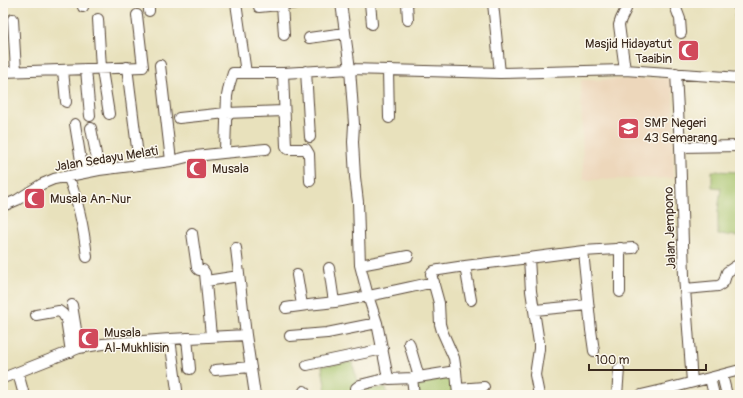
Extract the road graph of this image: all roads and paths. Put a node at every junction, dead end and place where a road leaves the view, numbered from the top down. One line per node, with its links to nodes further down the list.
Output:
1 (236, 3): 31 (street)
2 (298, 3): 10 (street)
3 (341, 3): 18 (street)
4 (370, 3): 17 (street)
5 (406, 3): 16 (street)
6 (493, 3): 35 (street)
7 (623, 3): 29 (street)
8 (674, 3): 19 (street)
9 (738, 3): 13 (street)
10 (282, 5): 11 (street); 20 (street)
11 (259, 7)
12 (137, 15): 23 (street)
13 (740, 17)
14 (13, 19): 30 (street)
15 (98, 19): 24 (street)
16 (408, 20)
17 (372, 24)
18 (345, 33): 21 (street); 26 (street)
19 (681, 33)
20 (284, 34)
21 (309, 38)
22 (160, 66): 52 (street)
23 (132, 67): 24 (street); 53 (street)
24 (101, 68): 25 (street); 41 (street)
25 (86, 69): 27 (street); 42 (street)
26 (350, 69): 28 (street); 32 (street); 67 (street)
27 (63, 70): 30 (street); 38 (street)
28 (388, 70): 35 (street); 44 (street)
29 (625, 70): 35 (street); 36 (street)
30 (16, 71): 33 (street)
31 (245, 71): 34 (street); 40 (street)
32 (306, 71): 34 (street); 47 (street)
33 (3, 72)
34 (282, 73): 39 (street)
35 (500, 73)
36 (676, 73): 37 (street); 49 (street, Jalan Jempono)
37 (740, 78)
38 (66, 102)
39 (284, 111): 40 (street); 57 (street)
40 (226, 113): 43 (street); 51 (street)
41 (109, 114)
42 (90, 116)
43 (179, 118)
44 (389, 118)
45 (75, 124): 55 (street)
46 (91, 128): 54 (street)
47 (310, 137)
48 (740, 146): 49 (street)
49 (680, 147): 75 (street, Jalan Jempono)
50 (266, 150): 51 (street, Jalan Sedayu Melati)
51 (223, 152): 52 (street, Jalan Sedayu Melati)
52 (171, 161): 53 (street, Jalan Sedayu Melati)
53 (139, 164): 54 (street, Jalan Sedayu Melati)
54 (99, 170): 55 (street, Jalan Sedayu Melati)
55 (83, 173): 56 (street, Jalan Sedayu Melati)
56 (68, 176): 58 (street, Jalan Sedayu Melati); 65 (street)
57 (310, 181)
58 (3, 206)
59 (192, 233): 73 (street)
60 (236, 248): 72 (street)
61 (620, 248): 62 (street); 63 (street); 76 (street)
62 (633, 248)
63 (583, 251): 66 (street); 82 (street)
64 (408, 256): 67 (street)
65 (87, 257)
66 (529, 258): 69 (street); 84 (street)
67 (360, 265): 77 (street)
68 (740, 265): 75 (street)
69 (465, 266): 74 (street); 78 (street)
70 (329, 268): 79 (street)
71 (297, 275): 81 (street)
72 (239, 276): 73 (street); 87 (street)
73 (206, 280): 88 (street)
74 (434, 282): 77 (street); 102 (street)
75 (685, 289): 109 (street, Jalan Jempono)
76 (620, 292)
77 (368, 296): 79 (street); 86 (street)
78 (471, 300)
79 (334, 302): 81 (street)
80 (72, 305): 94 (street)
81 (302, 305): 83 (street)
82 (588, 305): 84 (street); 95 (street)
83 (286, 308)
84 (535, 310): 118 (street)
85 (36, 315): 94 (street)
86 (377, 323): 89 (street); 93 (street)
87 (246, 335): 88 (street); 97 (street)
88 (211, 336): 90 (street)
89 (290, 336)
90 (187, 338): 91 (street); 98 (street)
91 (170, 339): 94 (street); 111 (street)
92 (409, 342): 105 (street)
93 (383, 349): 96 (street); 107 (street)
94 (75, 350): 103 (street)
95 (594, 351)
96 (307, 365)
97 (251, 367): 100 (street); 115 (street)
98 (190, 369)
99 (619, 369): 119 (street)
100 (215, 370)
101 (740, 370): 104 (street)
102 (456, 371): 105 (street); 112 (street)
103 (18, 373): 106 (street); 114 (street)
104 (722, 375): 108 (street); 122 (street)
105 (416, 377): 107 (street); 117 (street)
106 (3, 378)
107 (388, 378): 116 (street)
108 (710, 378): 109 (street); 121 (street)
109 (692, 382): 113 (street)
110 (484, 387): 112 (street)
111 (177, 390)
112 (458, 392)
113 (660, 393): 120 (street)
114 (24, 395)
115 (255, 395)
116 (357, 395)
117 (414, 395)
118 (539, 395)
119 (617, 395)
120 (641, 395)
121 (714, 395)
122 (727, 395)

